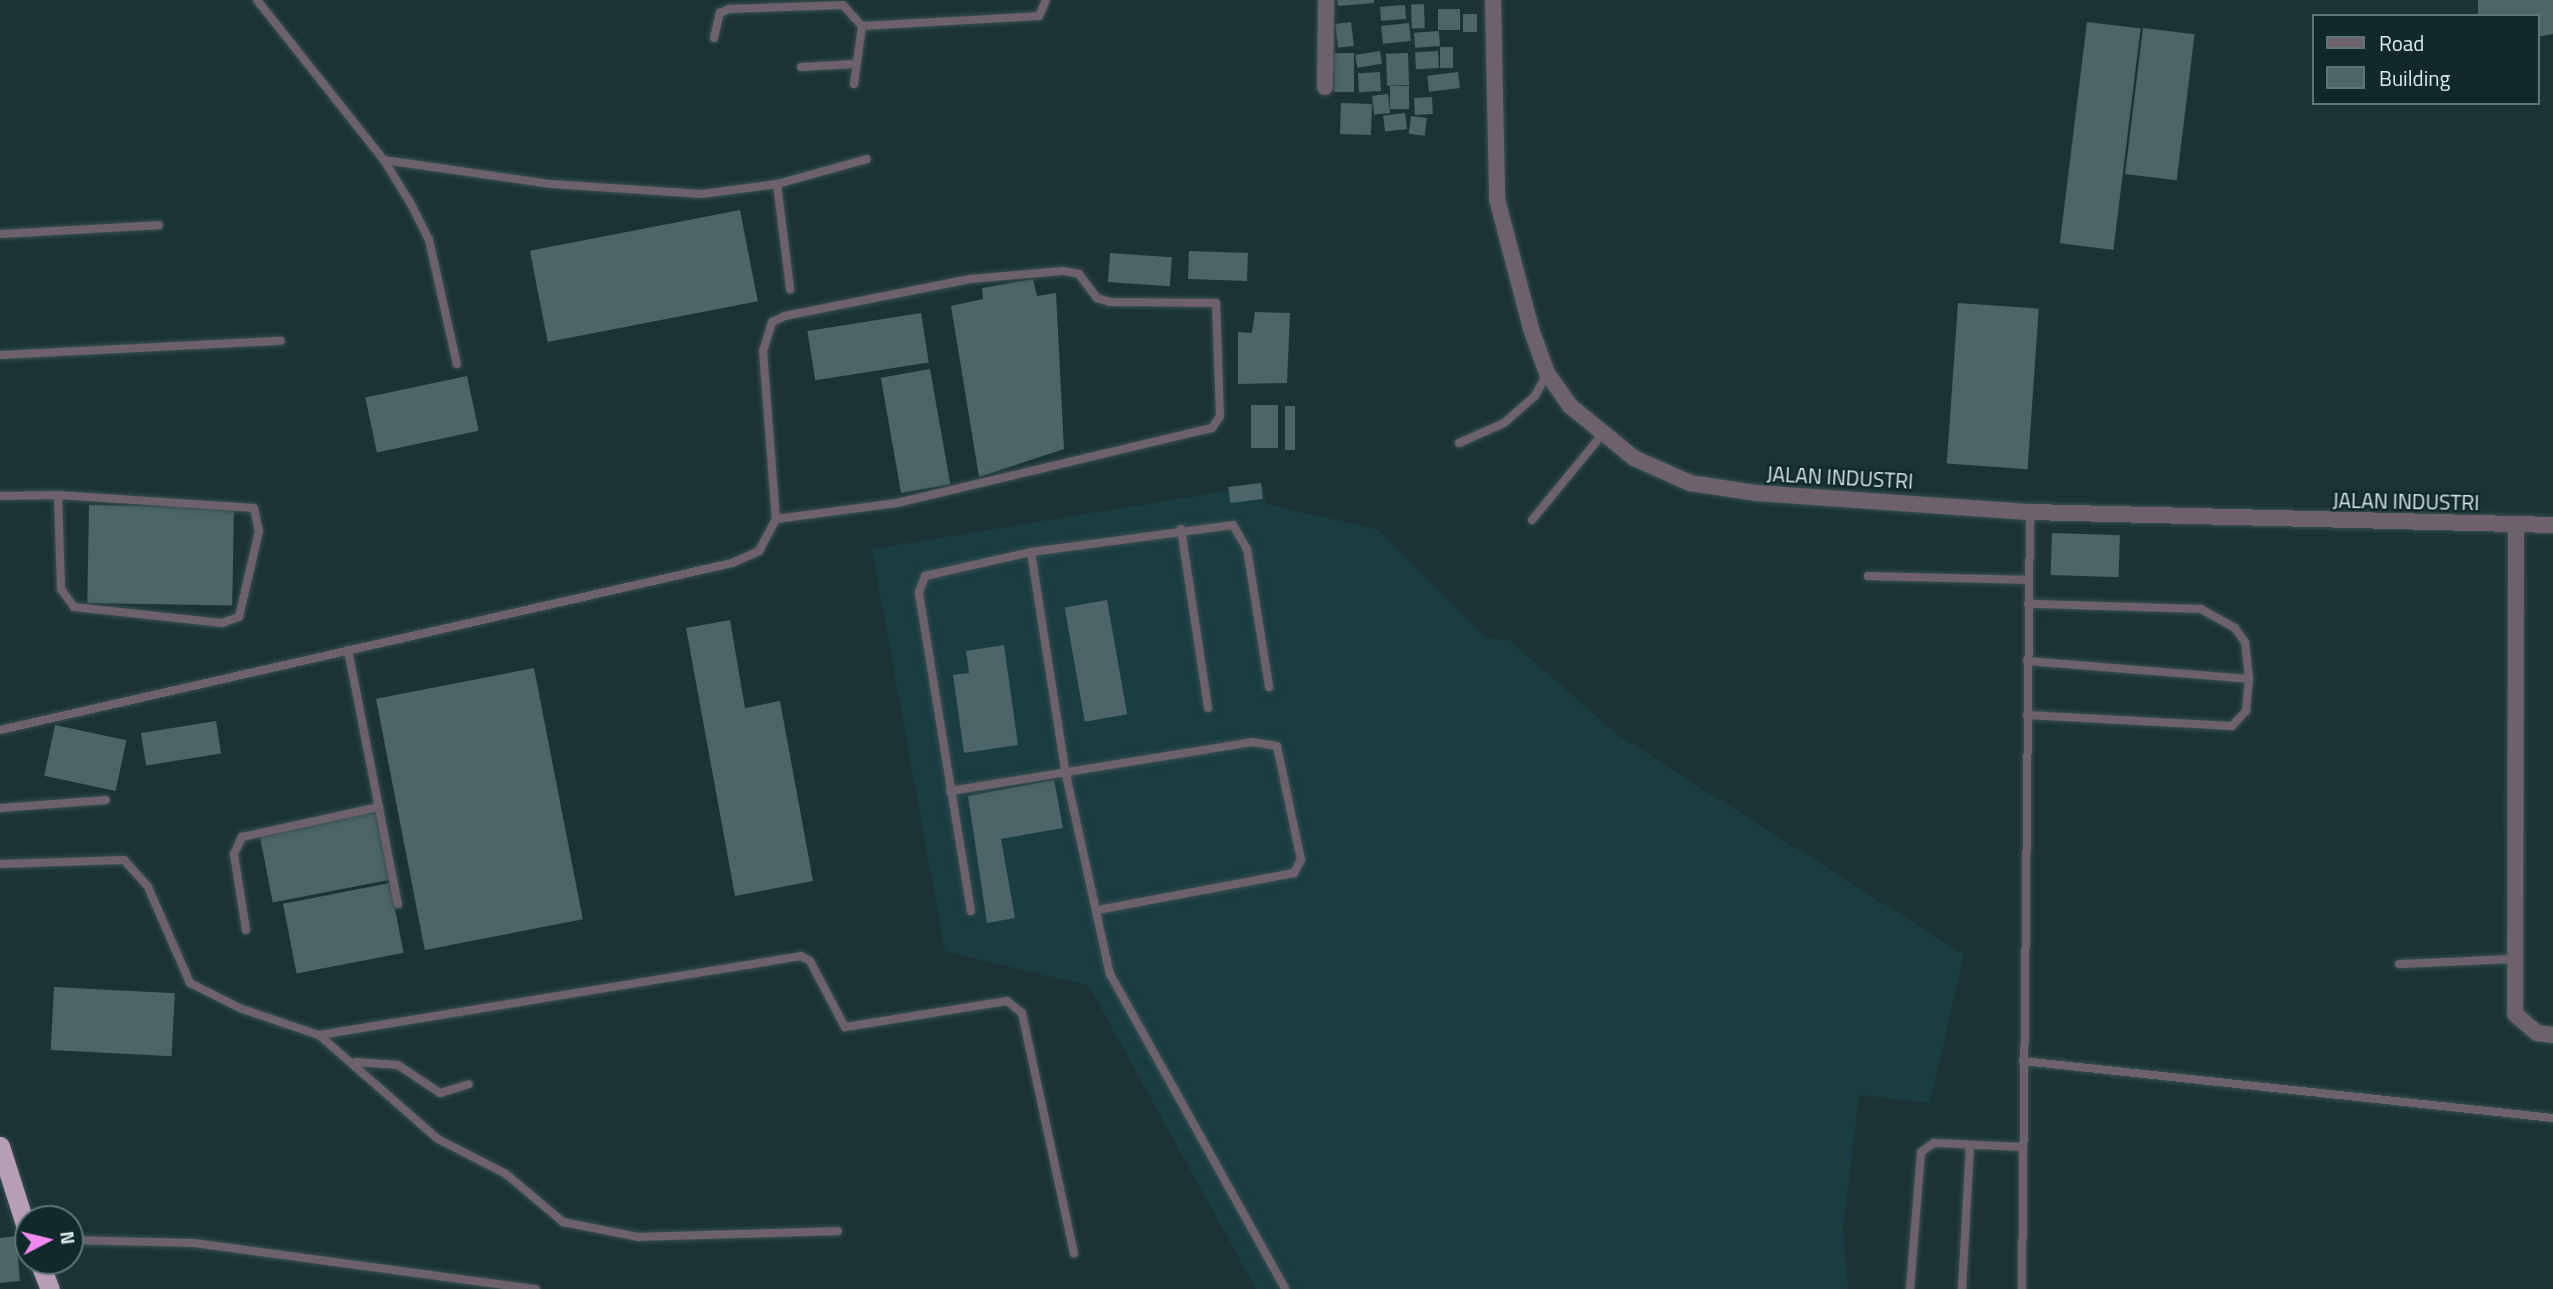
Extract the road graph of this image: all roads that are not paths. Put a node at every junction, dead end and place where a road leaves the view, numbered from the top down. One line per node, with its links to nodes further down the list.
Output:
1 (257, 0): 12 (lane)
2 (1046, 0): 5 (lane)
3 (1326, 0): 10 (street)
4 (1493, 0): 20 (street, JALAN INDUSTRI)
5 (862, 26): 6 (lane); 7 (lane)
6 (714, 38)
7 (854, 64): 8 (lane); 9 (lane)
8 (802, 67)
9 (853, 84)
10 (1325, 87)
11 (867, 159): 13 (lane)
12 (384, 160): 13 (lane); 19 (lane)
13 (777, 184): 16 (lane)
14 (159, 225): 15 (lane)
15 (0, 234)
16 (790, 289)
17 (281, 341): 18 (lane)
18 (0, 355)
19 (457, 364)
20 (1547, 373): 21 (street, JALAN INDUSTRI); 22 (lane)
21 (1601, 436): 25 (street, JALAN INDUSTRI); 27 (lane)
22 (1459, 443)
23 (58, 495): 23 (lane); 24 (lane)
24 (0, 496)
25 (2031, 512): 28 (street, JALAN INDUSTRI); 33 (lane)
26 (776, 519): 26 (lane); 35 (lane)
27 (1532, 520)
28 (2516, 525): 29 (street, JALAN INDUSTRI); 52 (street)
29 (2553, 525)
30 (1181, 529): 31 (lane); 38 (lane); 39 (lane)
31 (1031, 552): 42 (lane); 43 (lane)
32 (1868, 576): 33 (lane)
33 (2028, 580): 34 (lane)
34 (2028, 604): 36 (lane); 37 (lane)
35 (348, 650): 41 (lane); 45 (lane)
36 (2027, 661): 37 (lane); 40 (lane)
37 (2249, 679): 40 (lane)
38 (1269, 687)
39 (1208, 708)
40 (2027, 715): 56 (lane)
41 (0, 730)
42 (1065, 770): 43 (lane); 49 (lane); 49 (lane)
43 (950, 791): 50 (lane)
44 (106, 800): 46 (lane)
45 (379, 807): 48 (lane); 51 (lane)
46 (0, 808)
47 (0, 864): 54 (lane)
48 (398, 904)
49 (1098, 910): 68 (lane)
50 (971, 911)
51 (246, 930)
52 (2515, 959): 53 (lane); 55 (street)
53 (2399, 964)
54 (319, 1034): 57 (lane); 66 (lane)
55 (2553, 1035)
56 (2023, 1060): 59 (lane); 62 (lane)
57 (356, 1062): 58 (lane); 64 (lane)
58 (468, 1084)
59 (2553, 1118)
60 (1970, 1145): 62 (lane); 69 (lane); 70 (lane)
61 (0, 1146): 63 (highway)
62 (2023, 1147): 71 (lane)
63 (19, 1205)
64 (838, 1231)
65 (84, 1240): 67 (lane)
66 (1074, 1252)
67 (536, 1289)
68 (1285, 1289)
69 (1910, 1289)
70 (1962, 1289)
71 (2022, 1289)

